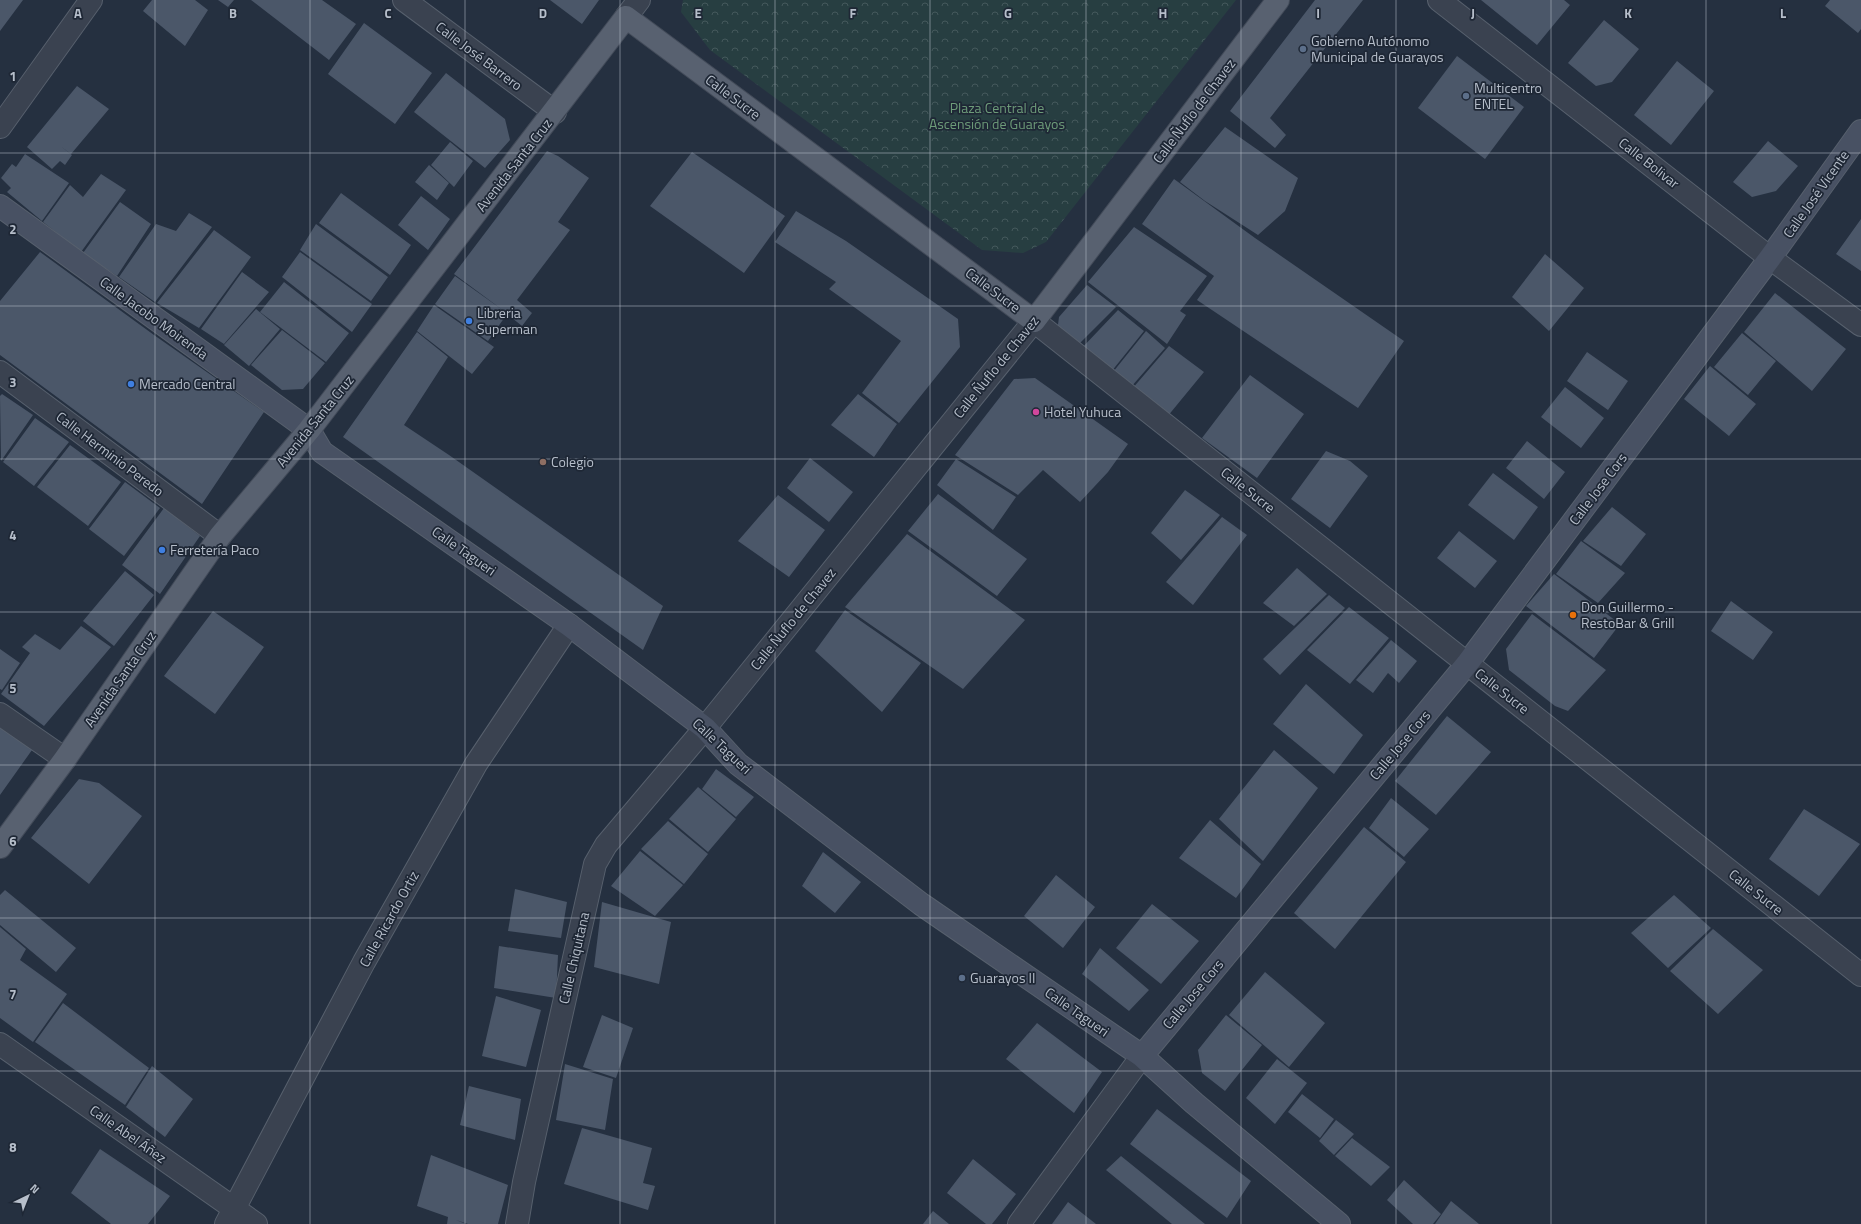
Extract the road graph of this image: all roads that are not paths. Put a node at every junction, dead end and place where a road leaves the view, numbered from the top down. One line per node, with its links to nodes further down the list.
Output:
1 (91, 0): 8 (street)
2 (404, 0): 7 (street, Calle José Barrero)
3 (639, 0): 6 (street, Avenida Santa Cruz)
4 (1278, 0): 12 (main road, Calle Ñuflo de Chavez)
5 (1439, 0): 11 (street, Calle Bolivar)
6 (626, 17): 7 (main road, Avenida Santa Cruz); 12 (main road, Calle Sucre)
7 (555, 112): 15 (main road, Avenida Santa Cruz)
8 (0, 127)
9 (1861, 131): 11 (main road, Calle José Vicente)
10 (0, 206): 15 (main road, Calle Jacobo Moirenda)
11 (1770, 258): 13 (street, Calle Bolivar); 18 (main road, Calle Jose Cors)
12 (1034, 320): 18 (street, Calle Sucre); 20 (street, Calle Ñuflo de Chavez)
13 (1861, 325)
14 (0, 372): 16 (street, Calle Herminio Peredo)
15 (309, 430): 16 (main road, Avenida Santa Cruz); 17 (main road, Calle Tagueri)
16 (220, 536): 21 (main road, Avenida Santa Cruz)
17 (570, 625): 20 (main road, Calle Tagueri); 26 (street, Calle Ricardo Ortiz)
18 (1467, 664): 23 (street, Calle Sucre); 25 (main road, Calle Jose Cors)
19 (0, 714): 21 (street)
20 (705, 728): 25 (main road, Calle Tagueri); 28 (street, Calle Chiquitana)
21 (65, 758): 22 (main road, Avenida Santa Cruz)
22 (0, 847)
23 (1861, 975)
24 (0, 1044): 26 (street, Calle Abel Áñez)
25 (1142, 1056): 29 (street, Calle Jose Cors); 30 (main road, Calle Tagueri)
26 (231, 1217): 27 (street, Calle Abel Áñez)
27 (256, 1224)
28 (517, 1224)
29 (1019, 1224)
30 (1339, 1224)

